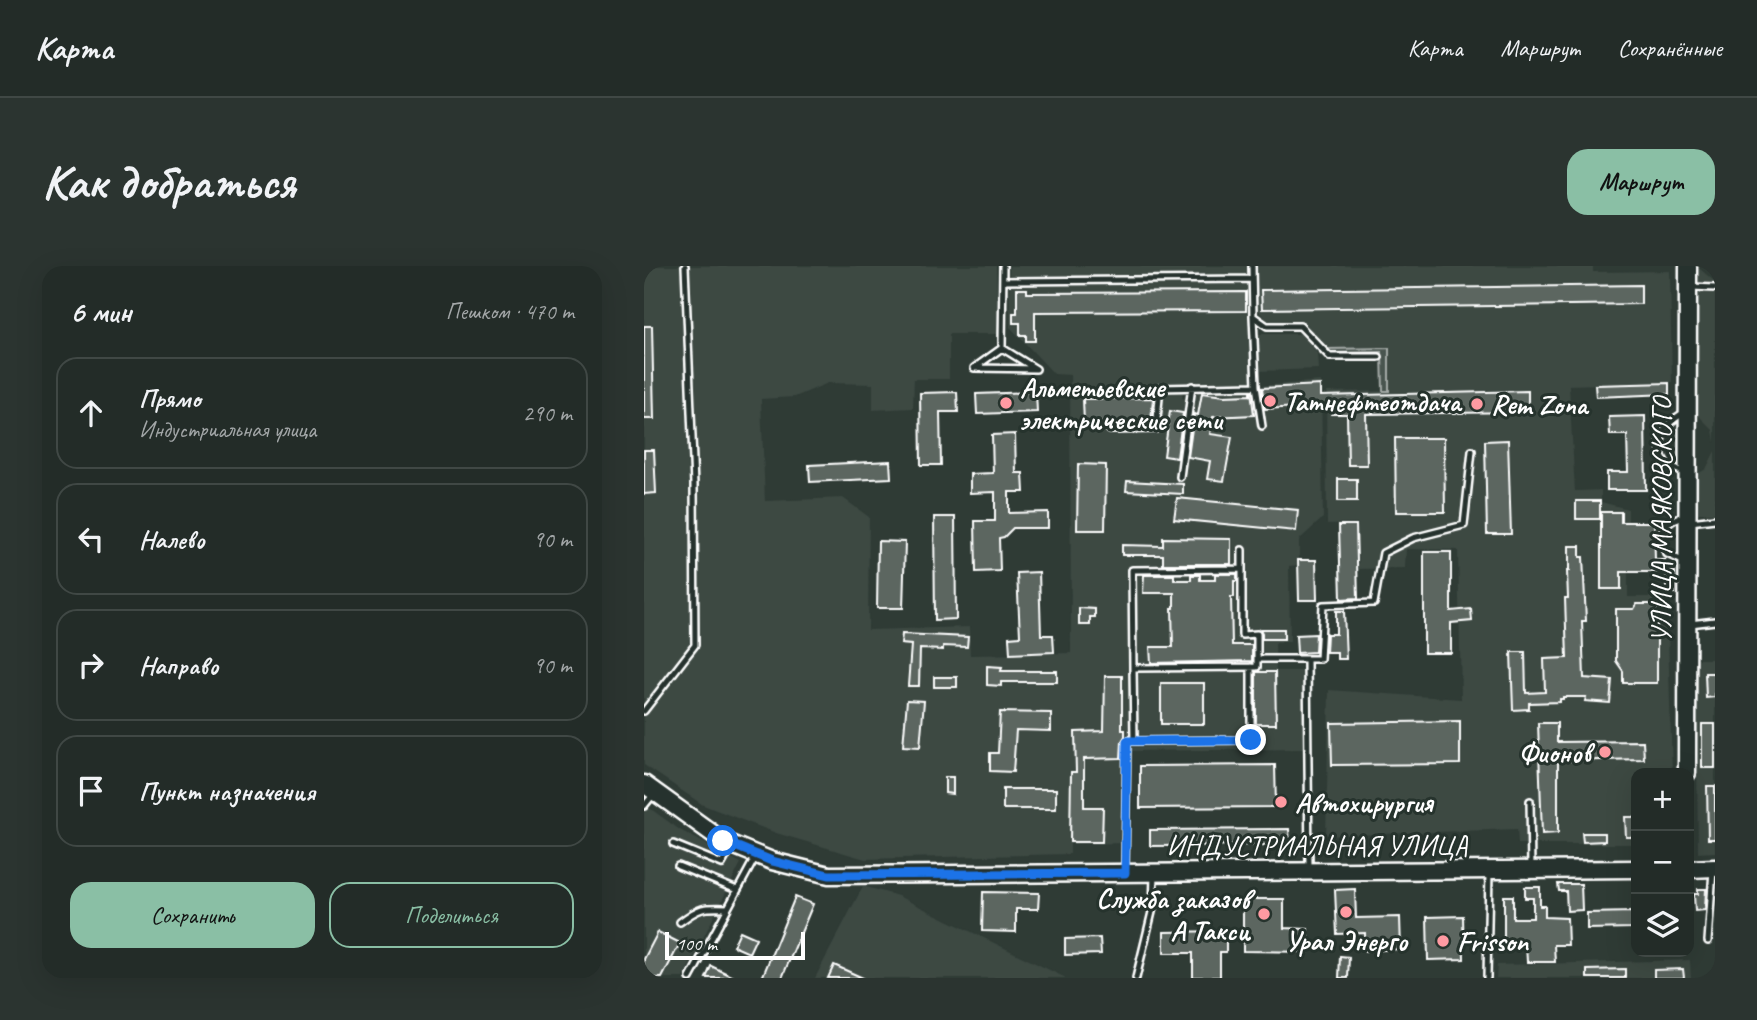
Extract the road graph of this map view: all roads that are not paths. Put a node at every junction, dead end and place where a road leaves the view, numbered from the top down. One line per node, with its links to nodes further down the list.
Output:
1 (685, 266): 31 (lane)
2 (1003, 266): 6 (lane)
3 (1252, 266): 5 (lane)
4 (1688, 266): 7 (street, УЛИЦА МАЯКОВСКОГО)
5 (1252, 279): 6 (lane); 9 (lane)
6 (1003, 281): 10 (lane)
7 (1688, 287): 8 (lane); 14 (street, УЛИЦА МАЯКОВСКОГО)
8 (1715, 288)
9 (1253, 316): 11 (lane); 13 (lane)
10 (1002, 348): 10 (lane)
11 (1379, 356)
12 (1192, 386): 13 (lane); 16 (lane); 19 (lane)
13 (1256, 386): 15 (lane)
14 (1688, 411): 18 (street, УЛИЦА МАЯКОВСКОГО); 18 (lane)
15 (1262, 426)
16 (1110, 429)
17 (1472, 451): 28 (lane)
18 (1688, 474): 20 (street, УЛИЦА МАЯКОВСКОГО)
19 (1181, 477)
20 (1687, 519): 21 (lane); 23 (street, УЛИЦА МАЯКОВСКОГО); 23 (lane)
21 (1715, 519)
22 (1242, 550): 24 (lane)
23 (1687, 562): 26 (street, УЛИЦА МАЯКОВСКОГО)
24 (1242, 569): 27 (lane); 30 (lane)
25 (1715, 621): 26 (lane)
26 (1687, 625): 33 (street, УЛИЦА МАЯКОВСКОГО)
27 (1257, 659): 28 (lane); 29 (lane)
28 (1307, 659): 46 (lane)
29 (1251, 667): 30 (lane); 32 (lane)
30 (1133, 668): 32 (lane)
31 (644, 711)
32 (1134, 741): 47 (lane)
33 (1687, 768)
34 (650, 788): 36 (lane); 38 (street, ИНДУСТРИАЛЬНАЯ УЛИЦА)
35 (1530, 801): 45 (lane)
36 (644, 806)
37 (673, 844): 38 (lane)
38 (733, 845): 39 (street, ИНДУСТРИАЛЬНАЯ УЛИЦА)
39 (756, 855): 47 (street, ИНДУСТРИАЛЬНАЯ УЛИЦА); 49 (lane)
40 (678, 866): 49 (lane)
41 (1631, 869): 45 (street, ИНДУСТРИАЛЬНАЯ УЛИЦА)
42 (1694, 869): 43 (street)
43 (1714, 869): 52 (lane)
44 (1489, 870): 45 (street, ИНДУСТРИАЛЬНАЯ УЛИЦА); 46 (street, ИНДУСТРИАЛЬНАЯ УЛИЦА); 55 (lane)
45 (1531, 870)
46 (1309, 872): 48 (street, ИНДУСТРИАЛЬНАЯ УЛИЦА)
47 (1125, 873): 48 (street, ИНДУСТРИАЛЬНАЯ УЛИЦА)
48 (1154, 873): 54 (lane)
49 (737, 890): 50 (lane)
50 (728, 908): 51 (lane); 53 (lane)
51 (680, 922)
52 (1708, 941)
53 (690, 978)
54 (1136, 978)
55 (1487, 978)

